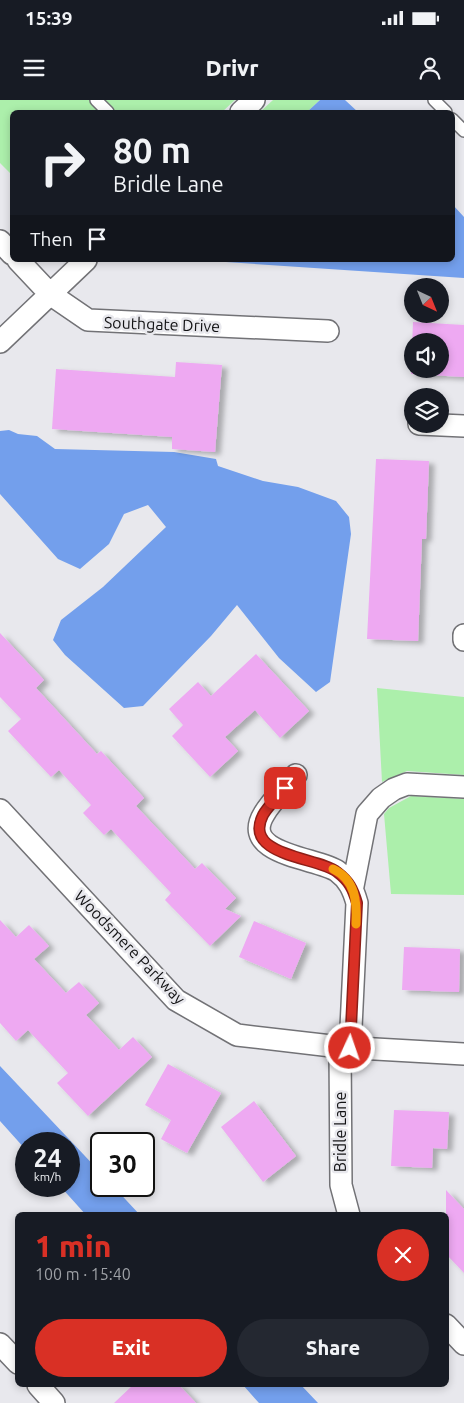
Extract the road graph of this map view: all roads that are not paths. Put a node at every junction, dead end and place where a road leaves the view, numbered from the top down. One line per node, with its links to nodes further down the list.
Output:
1 (96, 100): 4 (lane)
2 (254, 100): 5 (street)
3 (434, 100): 6 (lane)
4 (106, 110)
5 (243, 110)
6 (444, 110)
7 (455, 122): 8 (lane)
8 (464, 131)
9 (0, 241): 10 (street)
10 (10, 252)
11 (20, 262): 13 (street, Southgate Drive)
12 (84, 262): 13 (street)
13 (50, 294): 14 (street, Southgate Drive); 15 (street)
14 (328, 331)
15 (0, 342)
16 (449, 425): 17 (street)
17 (464, 426)
18 (464, 635): 19 (street)
19 (464, 640)
20 (296, 775): 23 (street)
21 (464, 787): 23 (street)
22 (0, 810): 24 (street, Woodsmere Parkway)
23 (352, 886): 24 (street, Bridle Lane)
24 (345, 1048): 25 (street, Woodsmere Parkway); 26 (street, Bridle Lane)
25 (464, 1054)
26 (348, 1212)
27 (449, 1328): 29 (street)
28 (0, 1344): 30 (street)
29 (464, 1344)
30 (15, 1360)
31 (40, 1387): 32 (street)
32 (54, 1403)

